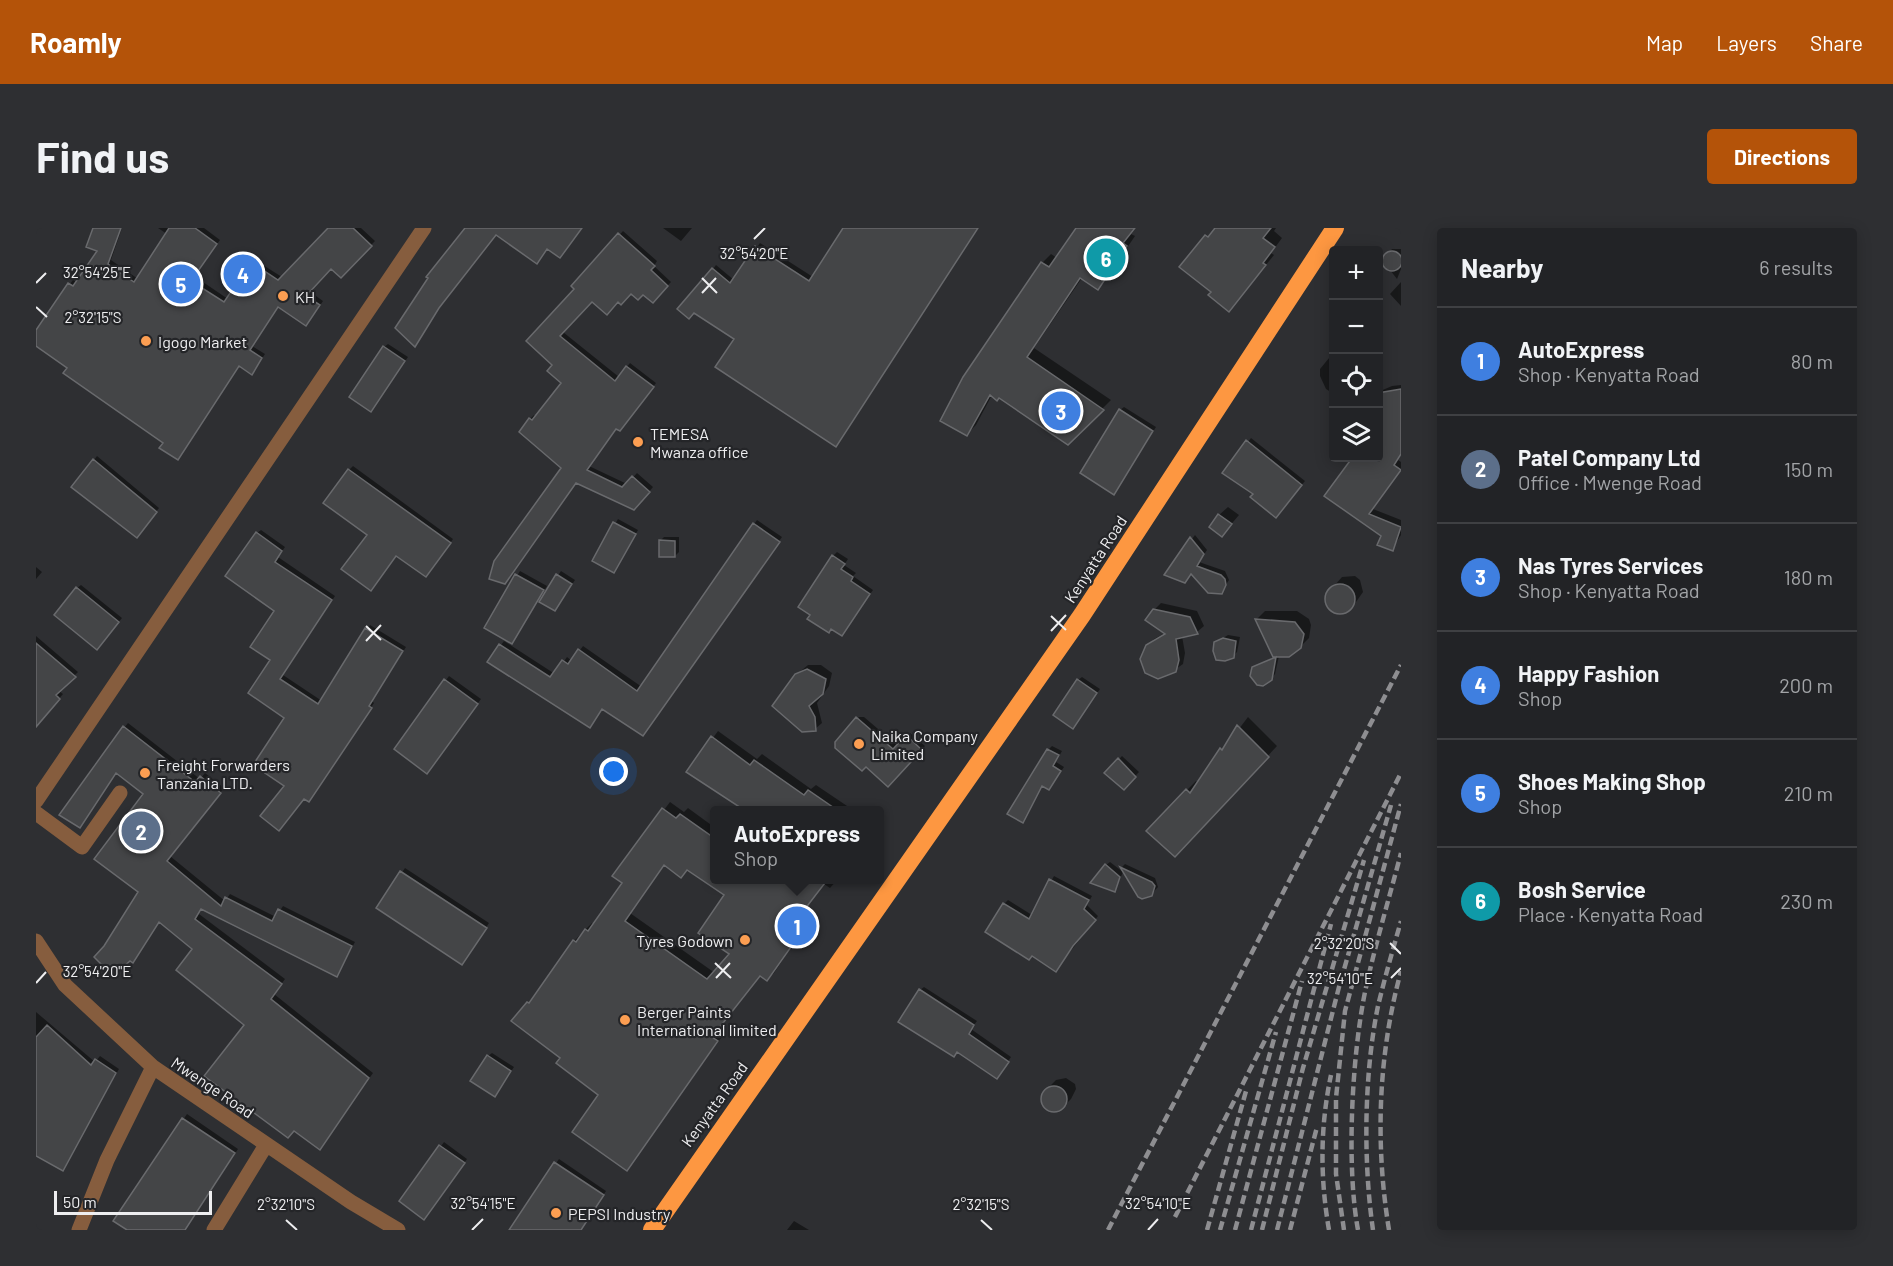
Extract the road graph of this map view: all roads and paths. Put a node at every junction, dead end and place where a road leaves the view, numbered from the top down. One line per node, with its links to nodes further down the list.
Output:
1 (424, 228): 4 (street)
2 (1335, 228): 12 (highway, Kenyatta Road)
3 (120, 793): 5 (street)
4 (36, 801)
5 (36, 813)
6 (36, 941): 7 (street, Mwenge Road)
7 (153, 1067): 8 (street, Mwenge Road); 9 (street)
8 (266, 1145): 10 (street); 11 (street, Mwenge Road)
9 (79, 1230)
10 (214, 1230)
11 (398, 1230)
12 (652, 1230)

